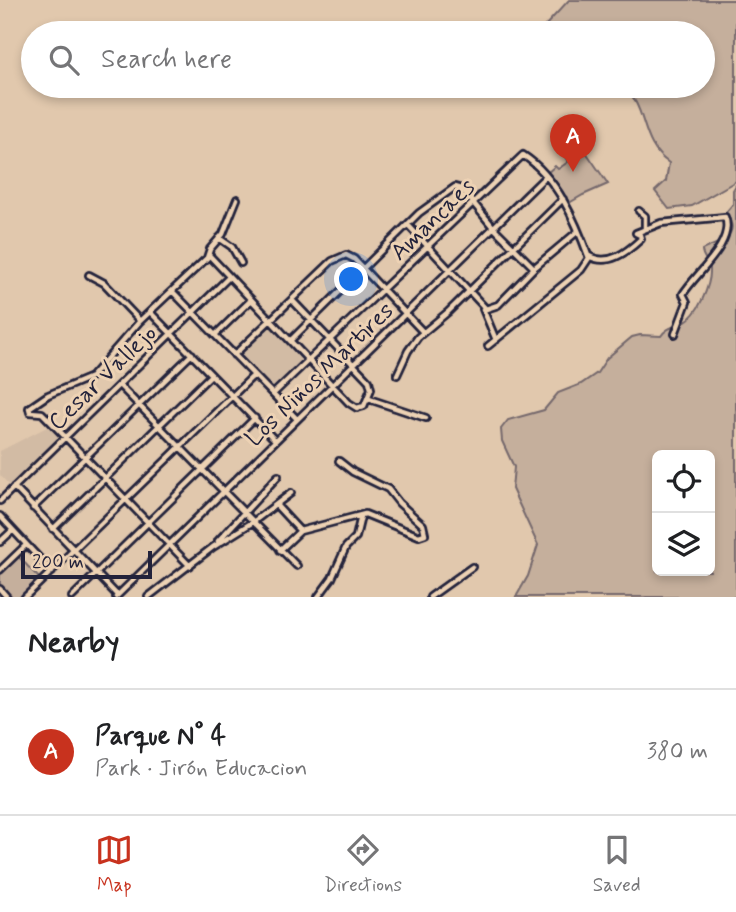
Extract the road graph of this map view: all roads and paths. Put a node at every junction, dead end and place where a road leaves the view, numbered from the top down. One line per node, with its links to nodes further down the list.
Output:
1 (546, 176): 3 (street); 4 (street, Amancaes); 7 (street, Los Niños Martires)
2 (237, 199): 10 (street)
3 (563, 199): 9 (street); 12 (street)
4 (472, 203): 6 (street); 7 (street); 11 (street, Amancaes)
5 (639, 211): 8 (street)
6 (408, 225): 11 (street); 18 (street)
7 (493, 227): 12 (street); 17 (street, Los Niños Martires)
8 (645, 229): 14 (street); 35 (street)
9 (577, 232): 14 (street); 16 (street)
10 (219, 238): 13 (street); 15 (street)
11 (428, 246): 17 (street); 21 (street, Amancaes)
12 (514, 247): 16 (street); 22 (street)
13 (209, 255): 20 (street); 23 (street)
14 (588, 256): 39 (street)
15 (241, 263)
16 (534, 268): 26 (street)
17 (450, 269): 22 (street); 29 (street, Los Niños Martires)
18 (364, 270): 21 (street); 25 (street); 31 (street)
19 (89, 275): 32 (street)
20 (228, 278): 24 (street); 28 (street, Cesar Vallejo)
21 (384, 289): 29 (street); 38 (street, Amancaes)
22 (470, 291): 26 (street); 33 (street)
23 (173, 292): 27 (street); 28 (street)
24 (251, 300): 30 (street); 36 (street)
25 (292, 300): 30 (street); 31 (street)
26 (483, 308): 39 (street)
27 (150, 312): 32 (street); 34 (street)
28 (192, 313): 34 (street, Cesar Vallejo); 36 (street)
29 (406, 314): 33 (street); 44 (street, Los Niños Martires)
30 (270, 320): 37 (street); 42 (street)
31 (312, 320): 37 (street); 38 (street)
32 (140, 321): 58 (street)
33 (423, 332): 47 (street)
34 (172, 334): 41 (street); 49 (street, Cesar Vallejo)
35 (675, 334)
36 (215, 335): 42 (street)
37 (291, 340): 43 (street)
38 (331, 340): 43 (street, Amancaes); 44 (street)
39 (496, 340): 40 (street)
40 (488, 346)
41 (192, 354): 45 (street); 53 (street)
42 (234, 355): 46 (street)
43 (310, 360): 48 (street); 50 (street, Amancaes)
44 (354, 364): 48 (street, Los Niños Martires); 52 (street)
45 (211, 375): 51 (street); 57 (street)
46 (254, 375): 50 (street); 51 (street)
47 (397, 375)
48 (332, 384): 52 (street); 55 (street, Los Niños Martires)
49 (119, 385): 53 (street); 58 (street, Cesar Vallejo)
50 (273, 394): 55 (street)
51 (233, 396): 54 (street); 60 (street)
52 (369, 399): 56 (street)
53 (139, 405): 57 (street); 61 (street)
54 (255, 418): 59 (street); 63 (street)
55 (298, 418): 59 (street, Los Niños Martires)
56 (426, 418)
57 (159, 426): 60 (street); 65 (street)
58 (66, 436): 61 (street); 66 (street, Cesar Vallejo)
59 (275, 440): 67 (street, Los Niños Martires)
60 (179, 447): 63 (street); 69 (street)
61 (86, 457): 65 (street); 72 (street)
62 (339, 461): 74 (street)
63 (202, 470): 67 (street); 77 (street)
64 (278, 476): 73 (street)
65 (105, 477): 69 (street); 78 (street)
66 (14, 487): 70 (street, Cesar Vallejo); 72 (street)
67 (223, 492): 73 (street); 82 (street, Los Niños Martires)
68 (291, 493): 71 (street)
69 (126, 499): 77 (street); 86 (street)
70 (0, 501)
71 (276, 505): 76 (street); 80 (street)
72 (33, 508): 78 (street)
73 (245, 513): 76 (street); 84 (street)
74 (361, 515): 80 (street); 99 (street)
75 (0, 516): 79 (street)
76 (253, 522): 84 (street); 85 (street)
77 (148, 523): 82 (street); 92 (street)
78 (53, 529): 86 (street)
79 (13, 530): 81 (street); 83 (street)
80 (300, 531): 85 (street)
81 (0, 542)
82 (169, 544): 87 (street); 94 (street, Los Niños Martires)
83 (26, 545): 90 (street); 91 (street)
84 (213, 547): 87 (street)
85 (280, 550): 88 (street)
86 (73, 551): 91 (street); 92 (street)
87 (190, 566): 98 (street)
88 (297, 566)
89 (472, 567): 100 (street)
90 (0, 570)
91 (52, 572): 96 (street)
92 (96, 574): 94 (street); 97 (street)
93 (0, 589): 95 (street)
94 (117, 596)
95 (8, 597)
96 (25, 597)
97 (72, 597)
98 (148, 597)
99 (318, 597)
100 (430, 597)

